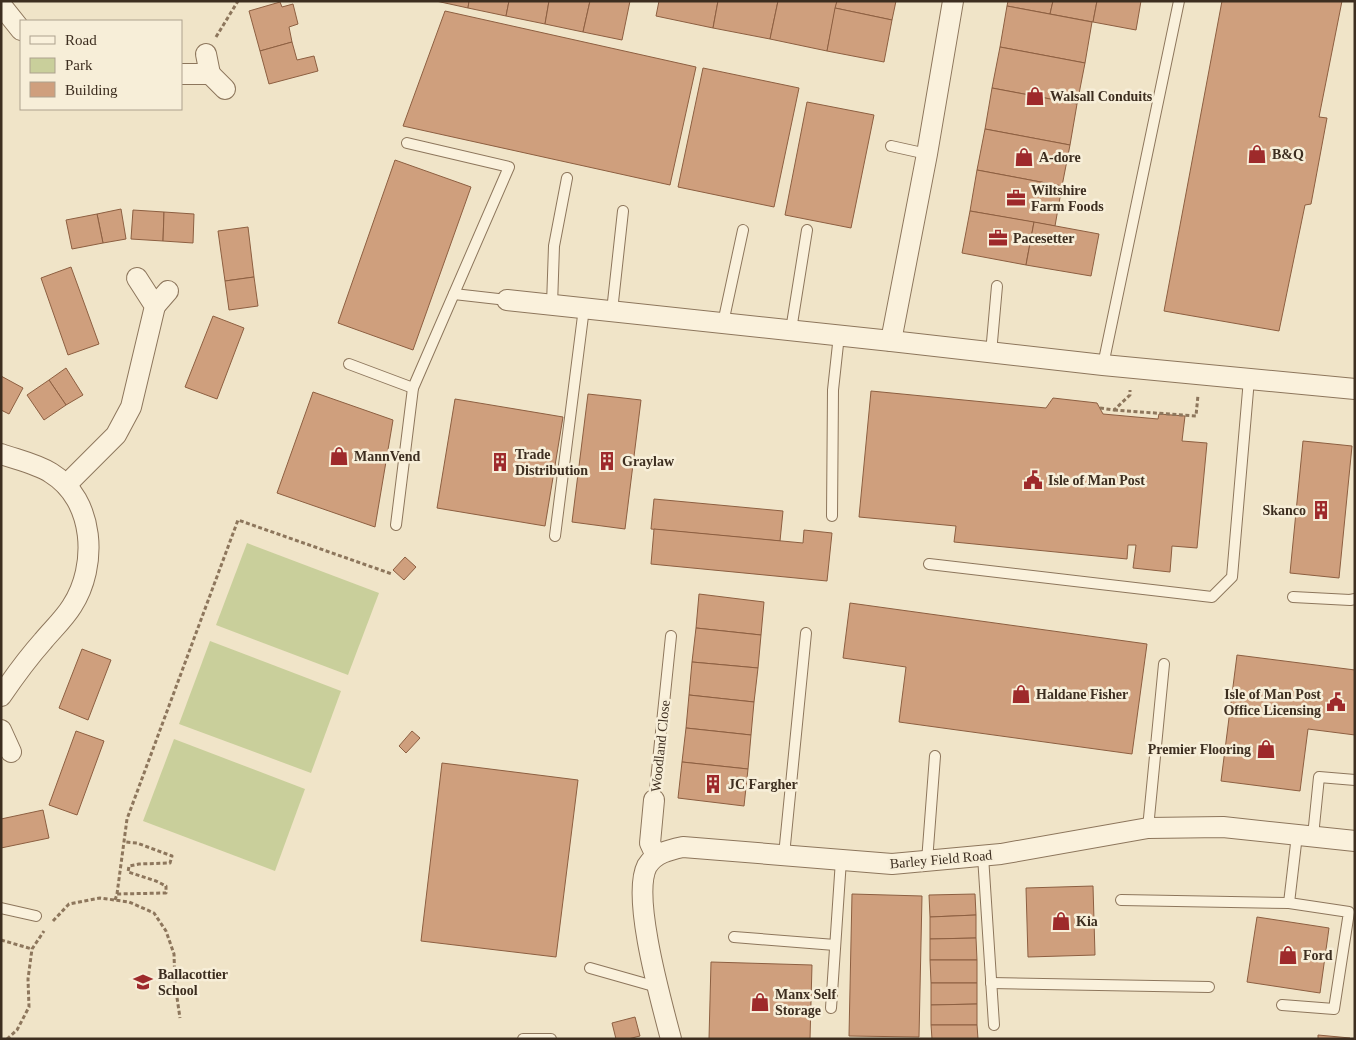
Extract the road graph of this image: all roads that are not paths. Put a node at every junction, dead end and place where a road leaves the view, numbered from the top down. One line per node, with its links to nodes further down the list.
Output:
1 (953, 1): 11 (street)
2 (1179, 1): 31 (lane)
3 (1, 5): 4 (street)
4 (20, 29)
5 (206, 54): 7 (street)
6 (182, 74): 7 (street)
7 (210, 74): 8 (street)
8 (225, 89)
9 (407, 143): 19 (lane)
10 (891, 146): 11 (lane)
11 (927, 154): 28 (street)
12 (567, 178): 21 (lane)
13 (623, 211): 24 (lane)
14 (743, 230): 25 (lane)
15 (807, 230): 26 (lane)
16 (137, 278): 22 (street)
17 (997, 286): 29 (lane)
18 (168, 291): 22 (street)
19 (454, 294): 20 (lane); 33 (lane)
20 (507, 300): 21 (street)
21 (552, 305): 23 (street)
22 (154, 306): 36 (street)
23 (584, 308): 24 (street); 39 (lane)
24 (612, 311): 25 (street)
25 (724, 323): 26 (street)
26 (791, 330): 27 (street)
27 (839, 335): 28 (street); 37 (lane)
28 (891, 341): 29 (street)
29 (991, 353): 31 (street)
30 (350, 364): 33 (lane)
31 (1103, 365): 32 (street)
32 (1249, 379): 34 (street); 40 (lane)
33 (413, 388): 38 (lane)
34 (1355, 389)
35 (1, 454): 36 (street)
36 (66, 485): 46 (street)
37 (832, 516)
38 (396, 525)
39 (555, 536)
40 (929, 564)
41 (1293, 597): 42 (lane)
42 (1355, 599)
43 (806, 633): 55 (lane)
44 (671, 636): 51 (lane, Woodland Close)
45 (1164, 664): 52 (lane)
46 (1, 696)
47 (1, 730): 48 (street)
48 (11, 752)
49 (935, 756): 59 (lane)
50 (1355, 780): 53 (lane)
51 (654, 800): 56 (street, Woodland Close)
52 (1148, 828): 53 (street, Barley Field Road); 57 (street, Barley Field Road)
53 (1305, 835): 54 (street, Barley Field Road); 61 (lane)
54 (1355, 841)
55 (784, 855): 56 (street, Barley Field Road); 58 (street, Barley Field Road)
56 (656, 856): 68 (street)
57 (983, 856): 59 (street, Barley Field Road); 67 (lane)
58 (841, 860): 59 (street, Barley Field Road); 65 (lane)
59 (927, 861)
60 (1121, 900): 61 (lane)
61 (1289, 902): 70 (lane)
62 (1, 908): 63 (lane)
63 (36, 916)
64 (734, 938): 65 (lane)
65 (835, 944): 71 (lane)
66 (590, 968): 68 (lane)
67 (991, 984): 69 (lane); 72 (lane)
68 (658, 987): 75 (street)
69 (1209, 987)
70 (1282, 1005)
71 (831, 1008)
72 (994, 1025)
73 (523, 1039): 74 (lane)
74 (551, 1039)
75 (671, 1039)

